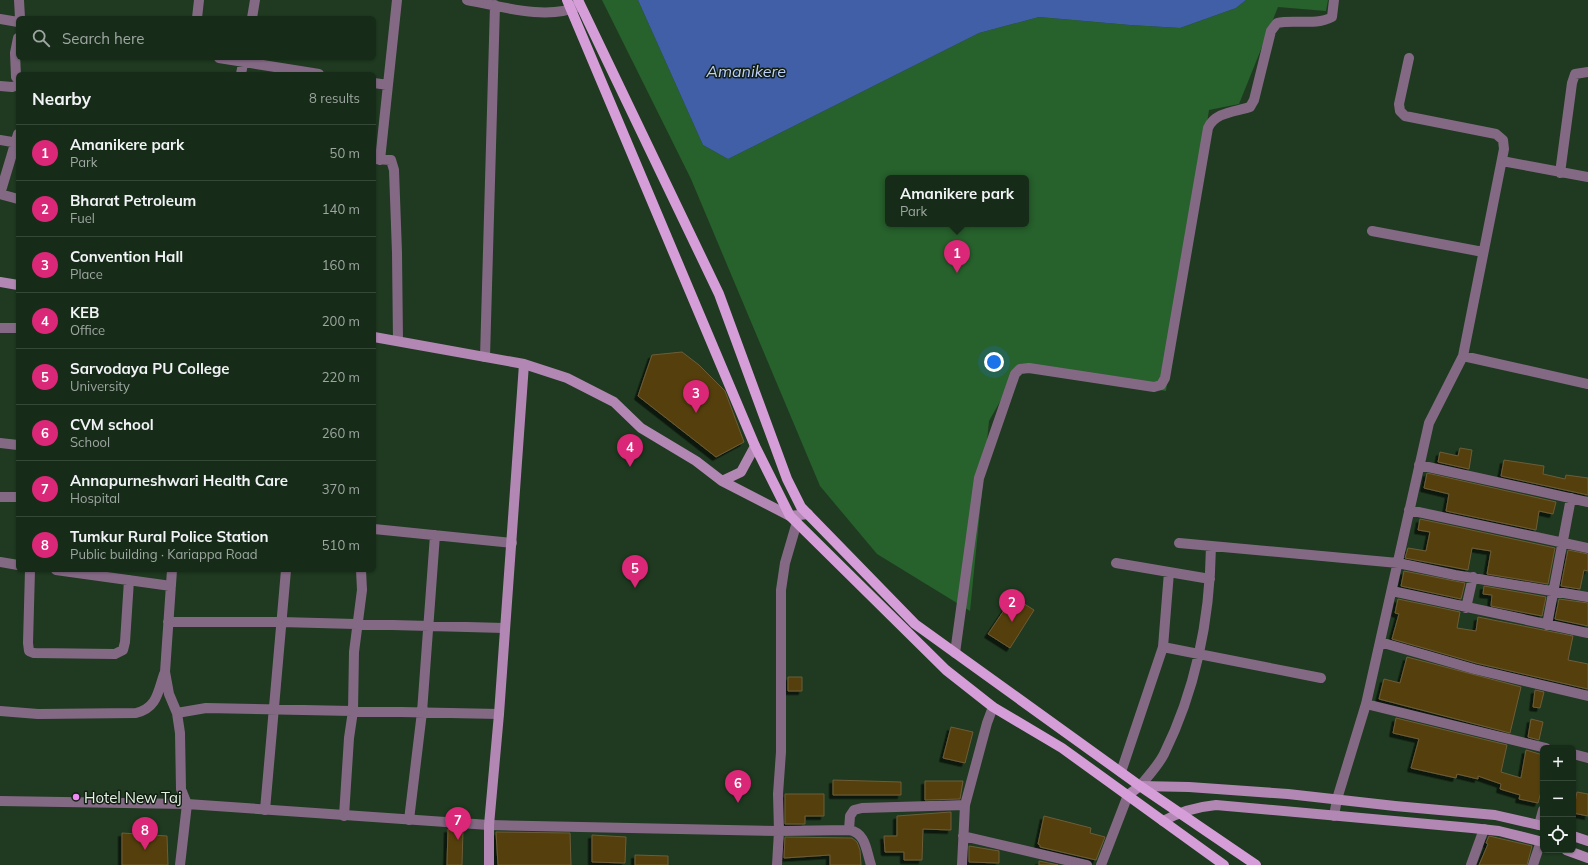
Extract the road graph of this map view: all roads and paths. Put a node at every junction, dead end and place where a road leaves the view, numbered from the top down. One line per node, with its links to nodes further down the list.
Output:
1 (19, 0): 11 (street)
2 (199, 0): 12 (street)
3 (256, 0): 13 (street)
4 (397, 0): 24 (street)
5 (467, 0): 9 (street)
6 (520, 0): 10 (street)
7 (1334, 0): 94 (street)
8 (574, 4): 10 (street); 50 (main road); 58 (main road)
9 (495, 5): 10 (street); 45 (street)
10 (525, 11)
11 (20, 16)
12 (197, 16)
13 (252, 16)
14 (0, 19): 15 (street)
15 (16, 22)
16 (16, 48): 22 (street)
17 (1409, 58): 31 (street)
18 (244, 60): 19 (street); 20 (street)
19 (241, 72)
20 (308, 72)
21 (1588, 72): 32 (street)
22 (16, 77)
23 (376, 83): 24 (street)
24 (388, 85): 30 (street)
25 (0, 86): 26 (street)
26 (16, 86)
27 (0, 140): 28 (street)
28 (16, 140)
29 (16, 143): 34 (street)
30 (377, 160): 43 (street)
31 (1502, 161): 32 (street); 37 (street)
32 (1560, 172): 33 (street)
33 (1588, 177)
34 (0, 194): 35 (street)
35 (16, 198)
36 (1372, 231): 37 (street)
37 (1483, 252): 44 (street)
38 (0, 282): 39 (main road)
39 (16, 285)
40 (0, 328): 41 (street)
41 (16, 328)
42 (376, 337): 43 (main road)
43 (398, 341): 45 (main road)
44 (1463, 356): 47 (street); 51 (street)
45 (485, 357): 46 (main road)
46 (524, 364): 52 (main road); 62 (main road)
47 (1588, 384)
48 (0, 443): 49 (street)
49 (16, 445)
50 (755, 446): 52 (main road); 59 (main road)
51 (1419, 465): 55 (street); 57 (street)
52 (722, 481): 59 (main road)
53 (0, 497): 54 (street)
54 (16, 497)
55 (1571, 498): 56 (street); 63 (street)
56 (1588, 502)
57 (1409, 510): 63 (street); 69 (street)
58 (808, 514): 59 (main road); 94 (main road)
59 (794, 519): 100 (main road); 127 (street)
60 (376, 529): 61 (street)
61 (435, 535): 62 (street); 89 (street)
62 (512, 542): 90 (main road)
63 (1563, 542): 66 (street); 82 (street)
64 (1179, 543): 65 (street)
65 (1211, 546): 69 (street); 78 (street)
66 (1588, 548)
67 (0, 562): 70 (street)
68 (1116, 563): 76 (street)
69 (1398, 563): 77 (street); 81 (street)
70 (16, 565)
71 (30, 572): 79 (street)
72 (71, 572): 79 (street)
73 (172, 572): 80 (street)
74 (286, 572): 86 (street)
75 (361, 572): 87 (street)
76 (1169, 572): 78 (street); 93 (street)
77 (1473, 577): 82 (street); 84 (street)
78 (1210, 579): 95 (street)
79 (129, 580): 80 (street)
80 (171, 586): 85 (street)
81 (1392, 591): 84 (street); 92 (street)
82 (1554, 591): 83 (street); 88 (street)
83 (1588, 597)
84 (1466, 608): 88 (street)
85 (168, 622): 86 (street); 96 (street)
86 (281, 622): 87 (street); 101 (street)
87 (358, 624): 89 (street); 103 (street)
88 (1548, 625): 91 (street)
89 (428, 626): 90 (street); 105 (street)
90 (504, 628): 106 (main road)
91 (1588, 633)
92 (1380, 642): 98 (street); 99 (street)
93 (1163, 647): 95 (street); 110 (street)
94 (955, 653): 110 (main road)
95 (1200, 654): 97 (street); 111 (street)
96 (165, 672): 102 (street); 104 (street)
97 (1321, 678)
98 (1588, 696)
99 (1366, 704): 107 (street); 113 (street)
100 (993, 707): 112 (main road); 116 (street)
101 (273, 710): 103 (street); 104 (street); 117 (street)
102 (0, 711)
103 (353, 711): 105 (street); 119 (street)
104 (176, 712): 115 (street)
105 (422, 712): 106 (street); 121 (street)
106 (499, 714): 123 (main road)
107 (1540, 747)
108 (1576, 755): 109 (street)
109 (1588, 758)
110 (1121, 772): 111 (main road)
111 (1140, 786): 112 (main road); 113 (main road); 118 (main road)
112 (1128, 795): 122 (main road); 141 (street)
113 (1337, 799): 120 (street); 124 (main road)
114 (0, 801): 115 (street)
115 (186, 804): 117 (street); 135 (street)
116 (965, 805): 126 (street); 128 (street)
117 (265, 810): 119 (street)
118 (1179, 812): 120 (main road); 122 (main road); 143 (main road)
119 (344, 816): 121 (street)
120 (1334, 816): 125 (main road)
121 (408, 820): 123 (street)
122 (1163, 821): 142 (main road)
123 (489, 825): 127 (street); 136 (main road)
124 (1540, 826)
125 (1484, 829): 131 (main road); 144 (street)
126 (849, 830): 127 (street); 138 (street)
127 (779, 831): 137 (street)
128 (963, 836): 139 (street); 140 (street)
129 (1576, 837): 130 (main road)
130 (1588, 841)
131 (1540, 842)
132 (1540, 847): 145 (street)
133 (1574, 853): 134 (main road)
134 (1588, 858)
135 (180, 865)
136 (489, 865)
137 (777, 865)
138 (871, 865)
139 (962, 865)
140 (1087, 865)
141 (1102, 865)
142 (1224, 865)
143 (1256, 865)
144 (1471, 865)
145 (1533, 865)

